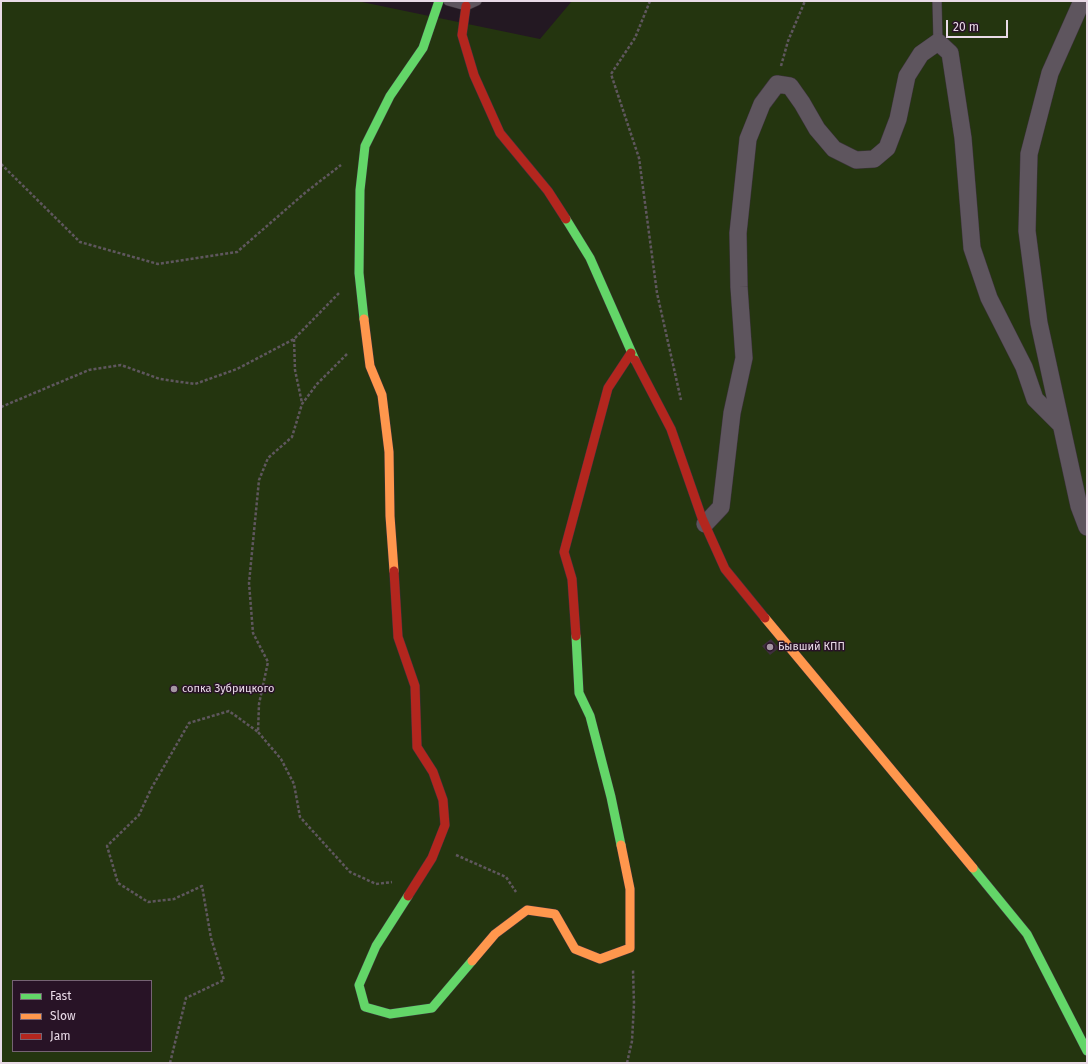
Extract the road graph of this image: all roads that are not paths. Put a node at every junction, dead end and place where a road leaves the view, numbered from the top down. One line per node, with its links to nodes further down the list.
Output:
1 (439, 1): 8 (street)
2 (448, 1): 6 (lane)
3 (477, 1): 6 (lane)
4 (937, 1): 7 (lane)
5 (1082, 1): 9 (street)
6 (466, 6): 8 (street)
7 (938, 42): 9 (street); 10 (street)
8 (631, 353): 10 (street)
9 (1061, 425): 11 (street)
10 (705, 524): 12 (street)
11 (1087, 526)
12 (1087, 1051)

